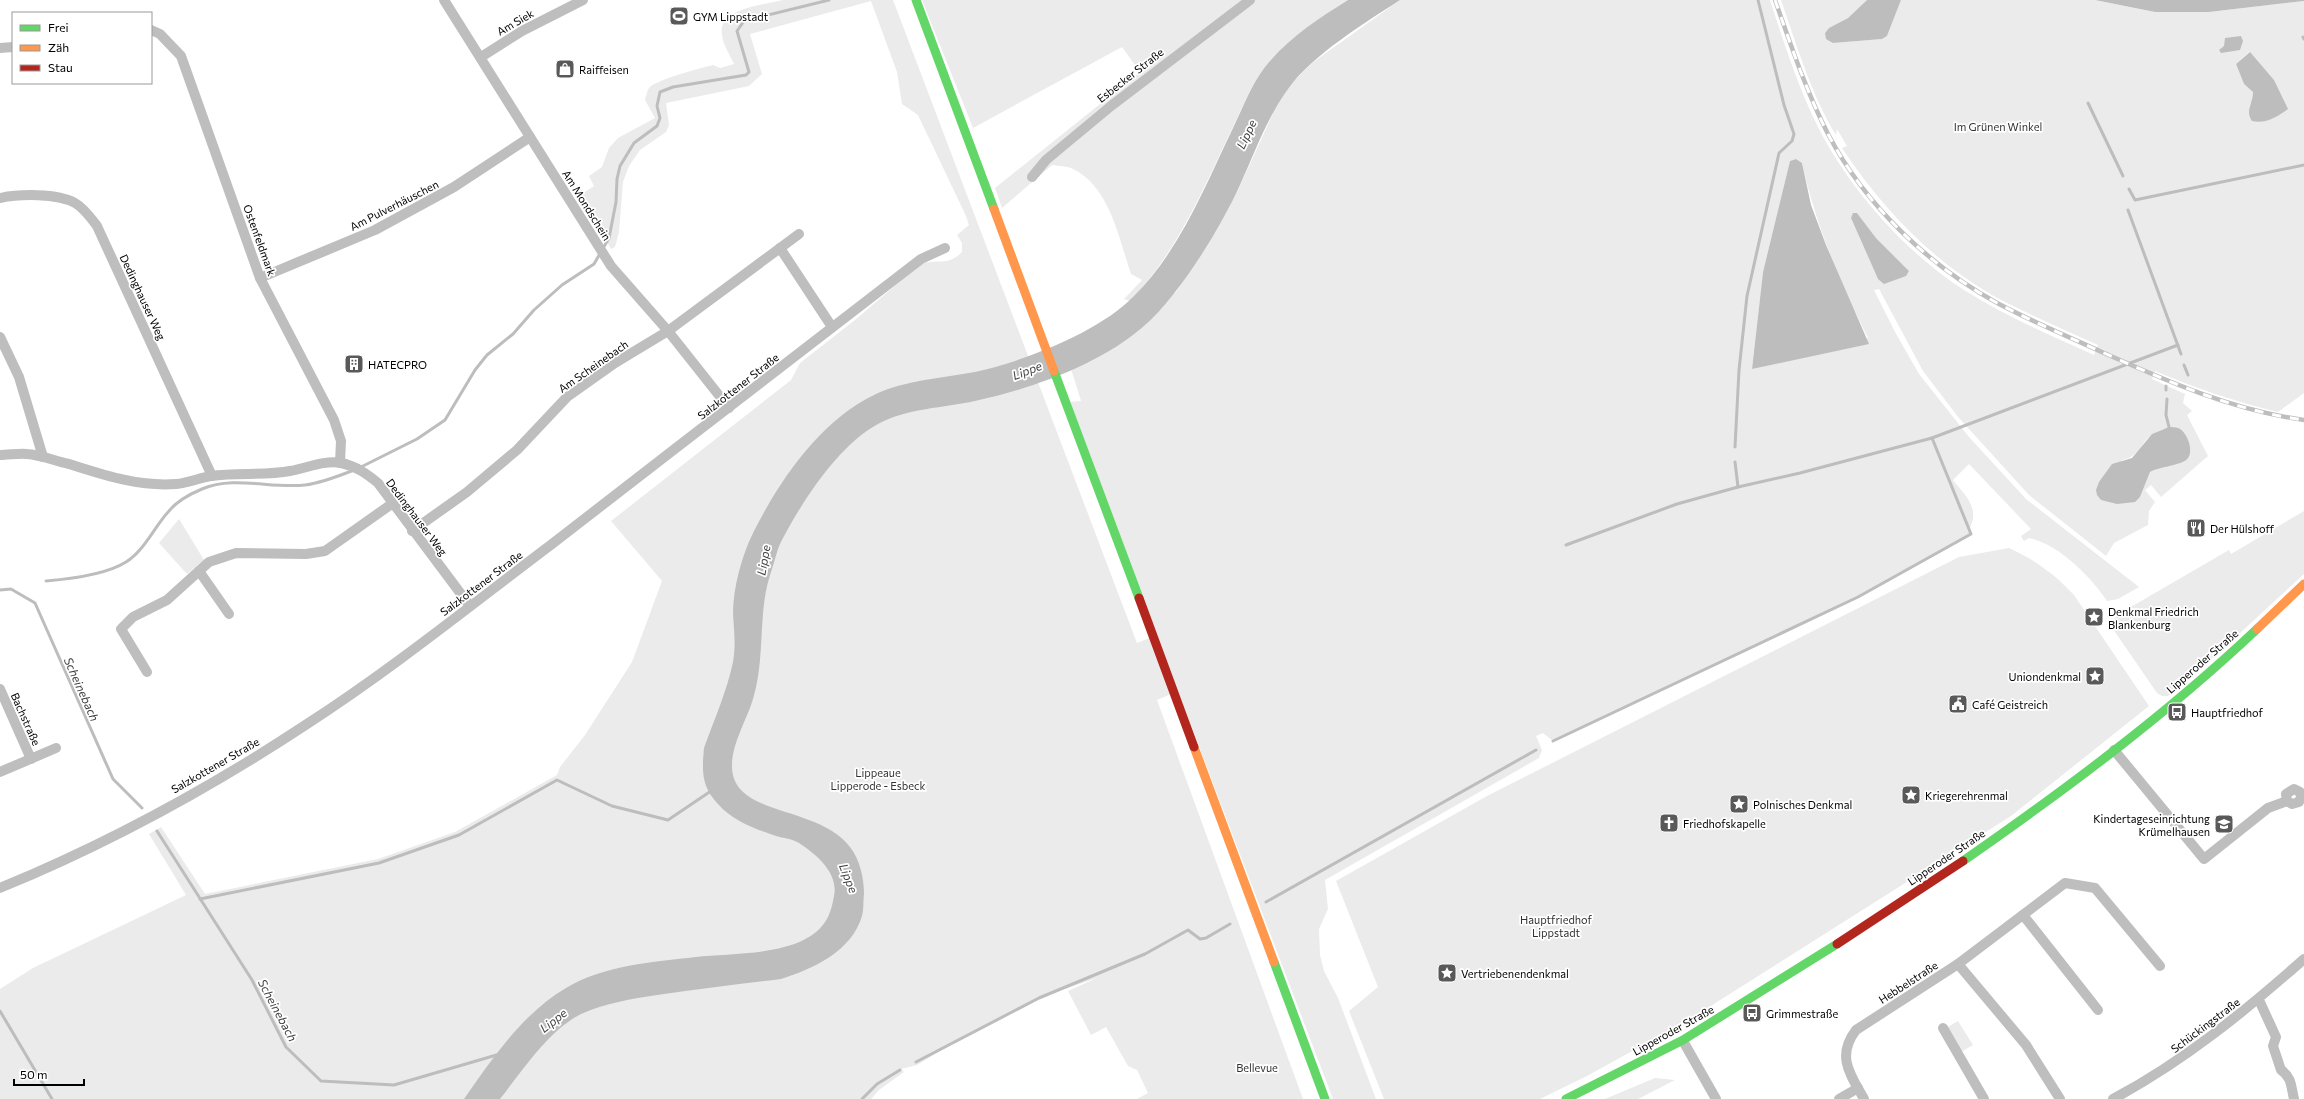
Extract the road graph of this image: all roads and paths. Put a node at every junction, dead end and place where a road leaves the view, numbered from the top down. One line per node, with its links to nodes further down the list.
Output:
1 (444, 0): 8 (street, Am Mondschein)
2 (583, 0): 8 (street, Am Siek)
3 (916, 0): 48 (main road)
4 (1250, 0): 10 (street, Esbecker Straße)
5 (152, 30): 15 (street, Ostenfeldmark)
6 (12, 47): 7 (street)
7 (0, 48)
8 (481, 57): 9 (street, Am Mondschein)
9 (530, 137): 15 (street, Am Pulverhäuschen); 17 (street, Am Mondschein)
10 (1032, 177)
11 (0, 198): 23 (street, Dedinghauser Weg)
12 (799, 234): 13 (street, Am Scheinebach)
13 (780, 248): 16 (street); 17 (street, Am Scheinebach)
14 (945, 248): 16 (street, Salzkottener Straße)
15 (260, 278): 22 (street, Ostenfeldmark)
16 (832, 327): 19 (street, Salzkottener Straße)
17 (668, 331): 19 (street, Am Mondschein); 25 (street, Am Scheinebach)
18 (0, 337): 21 (street)
19 (729, 408): 28 (street, Salzkottener Straße)
20 (0, 455): 21 (street, Dedinghauser Weg)
21 (43, 457): 23 (street, Dedinghauser Weg)
22 (340, 463): 23 (street, Dedinghauser Weg); 24 (street, Dedinghauser Weg)
23 (212, 476)
24 (393, 503): 25 (street, Dedinghauser Weg); 26 (street)
25 (412, 531): 28 (street, Dedinghauser Weg)
26 (199, 571): 29 (street); 30 (street)
27 (2304, 584): 33 (main road, Lipperoder Straße)
28 (470, 606): 37 (street, Salzkottener Straße)
29 (229, 614)
30 (147, 672)
31 (0, 689): 34 (street, Bachstraße)
32 (56, 748): 34 (street)
33 (2114, 750): 36 (street); 45 (main road, Lipperoder Straße)
34 (31, 759): 35 (street)
35 (0, 772)
36 (2287, 801)
37 (0, 888)
38 (2023, 915): 40 (street, Hebbelstraße); 41 (street, Hebbelstraße); 43 (street)
39 (2304, 959): 42 (street, Schückingstraße)
40 (1958, 964): 46 (street, Hebbelstraße); 54 (street)
41 (2160, 966)
42 (2259, 1000): 47 (street, Schückingstraße); 56 (street)
43 (2098, 1010)
44 (1943, 1028): 53 (street)
45 (1683, 1041): 49 (main road, Lipperoder Straße); 50 (street)
46 (1858, 1088): 51 (street); 52 (street, Hebbelstraße)
47 (2125, 1096): 55 (street, Schückingstraße)
48 (1325, 1099)
49 (1566, 1099)
50 (1716, 1099)
51 (1839, 1099)
52 (1864, 1099)
53 (1984, 1099)
54 (2060, 1099)
55 (2113, 1099)
56 (2294, 1099)

